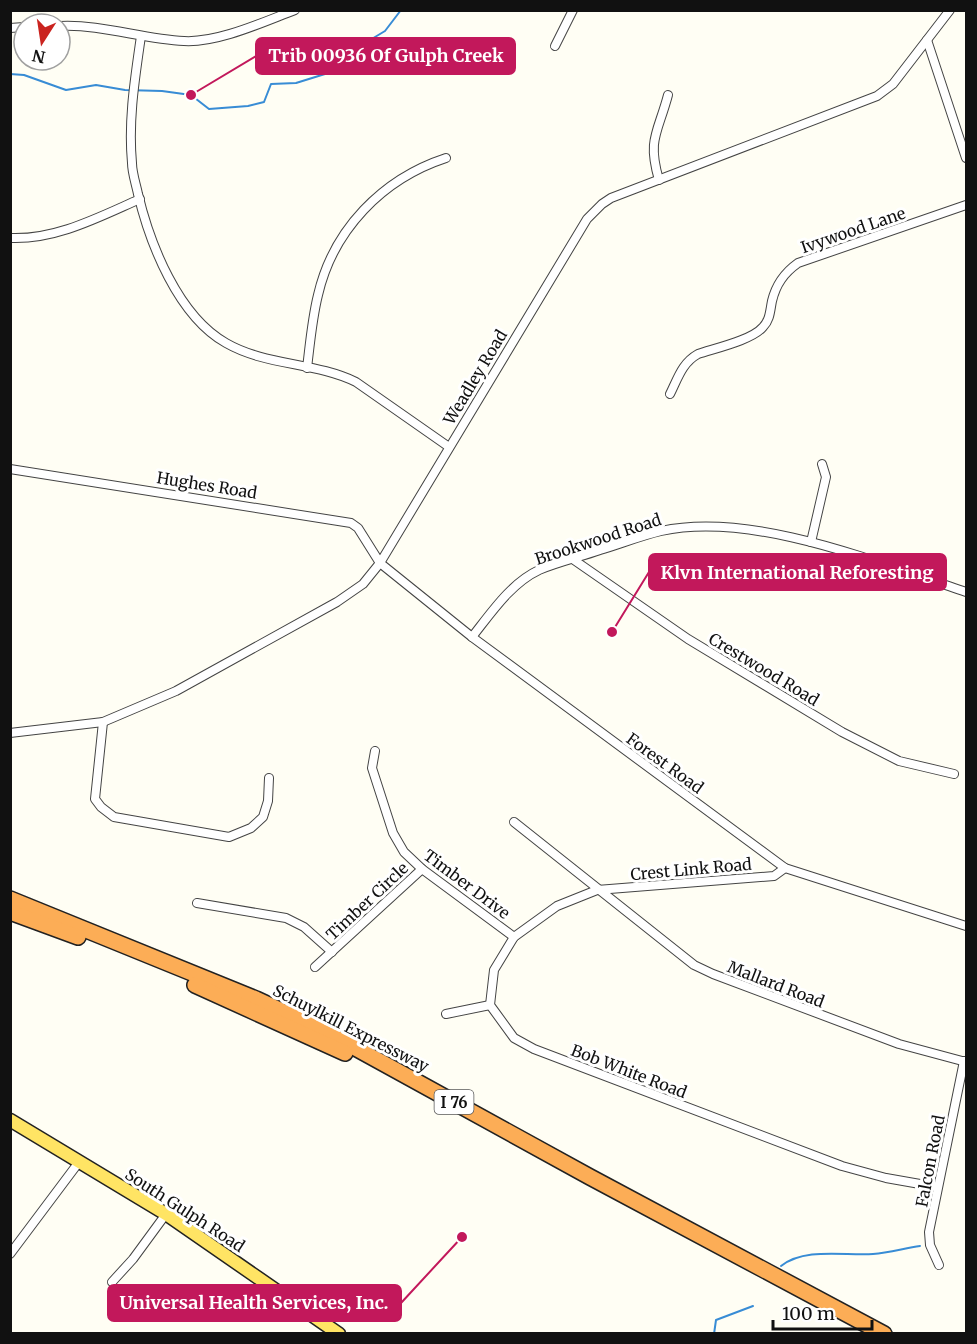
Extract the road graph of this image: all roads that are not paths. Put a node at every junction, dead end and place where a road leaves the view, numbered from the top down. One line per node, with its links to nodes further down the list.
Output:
1 (295, 10): 5 (street)
2 (573, 10): 7 (street)
3 (950, 10): 6 (street, Weadley Road)
4 (72, 27): 5 (street)
5 (141, 36): 12 (street)
6 (927, 40): 10 (street); 11 (street, Weadley Road)
7 (555, 46)
8 (668, 95): 11 (street)
9 (446, 158): 15 (street)
10 (966, 158)
11 (659, 180): 17 (street, Weadley Road)
12 (140, 199): 14 (street); 15 (street)
13 (966, 205): 16 (street, Ivywood Lane)
14 (10, 238)
15 (307, 368): 17 (street)
16 (670, 394)
17 (449, 447): 22 (street, Weadley Road)
18 (822, 464): 20 (street)
19 (10, 469): 22 (street, Hughes Road)
20 (811, 542): 21 (street, Brookwood Road); 23 (street, Brookwood Road)
21 (574, 560): 24 (street, Brookwood Road); 28 (street, Crestwood Road)
22 (380, 563): 24 (street, Forest Road); 25 (street, Weadley Road)
23 (966, 592)
24 (472, 637): 31 (street, Forest Road)
25 (103, 722): 26 (street, Weadley Road); 29 (street)
26 (10, 733)
27 (375, 751): 32 (street, Timber Drive)
28 (954, 774)
29 (269, 778)
30 (514, 822): 33 (street, Mallard Road)
31 (785, 868): 33 (street, Crest Link Road); 37 (street, Forest Road)
32 (422, 869): 38 (street, Timber Drive); 39 (street, Timber Circle)
33 (597, 890): 38 (street); 43 (street, Mallard Road)
34 (10, 899): 53 (highway, Schuylkill Expressway / I 76)
35 (197, 903): 39 (street, Timber Circle)
36 (10, 912): 52 (highway, Schuylkill Expressway / I 76)
37 (966, 926)
38 (514, 937): 41 (street)
39 (332, 952): 40 (street, Timber Circle)
40 (315, 967)
41 (490, 1005): 42 (street); 46 (street, Bob White Road)
42 (446, 1014)
43 (965, 1062): 46 (street, Falcon Road)
44 (10, 1120): 45 (main road, South Gulph Road)
45 (78, 1162): 47 (main road, South Gulph Road); 48 (street)
46 (937, 1187): 49 (street, Falcon Road)
47 (166, 1215): 50 (street); 51 (main road, South Gulph Road)
48 (10, 1254)
49 (939, 1265)
50 (112, 1282)
51 (339, 1334)
52 (865, 1334)
53 (884, 1334)

